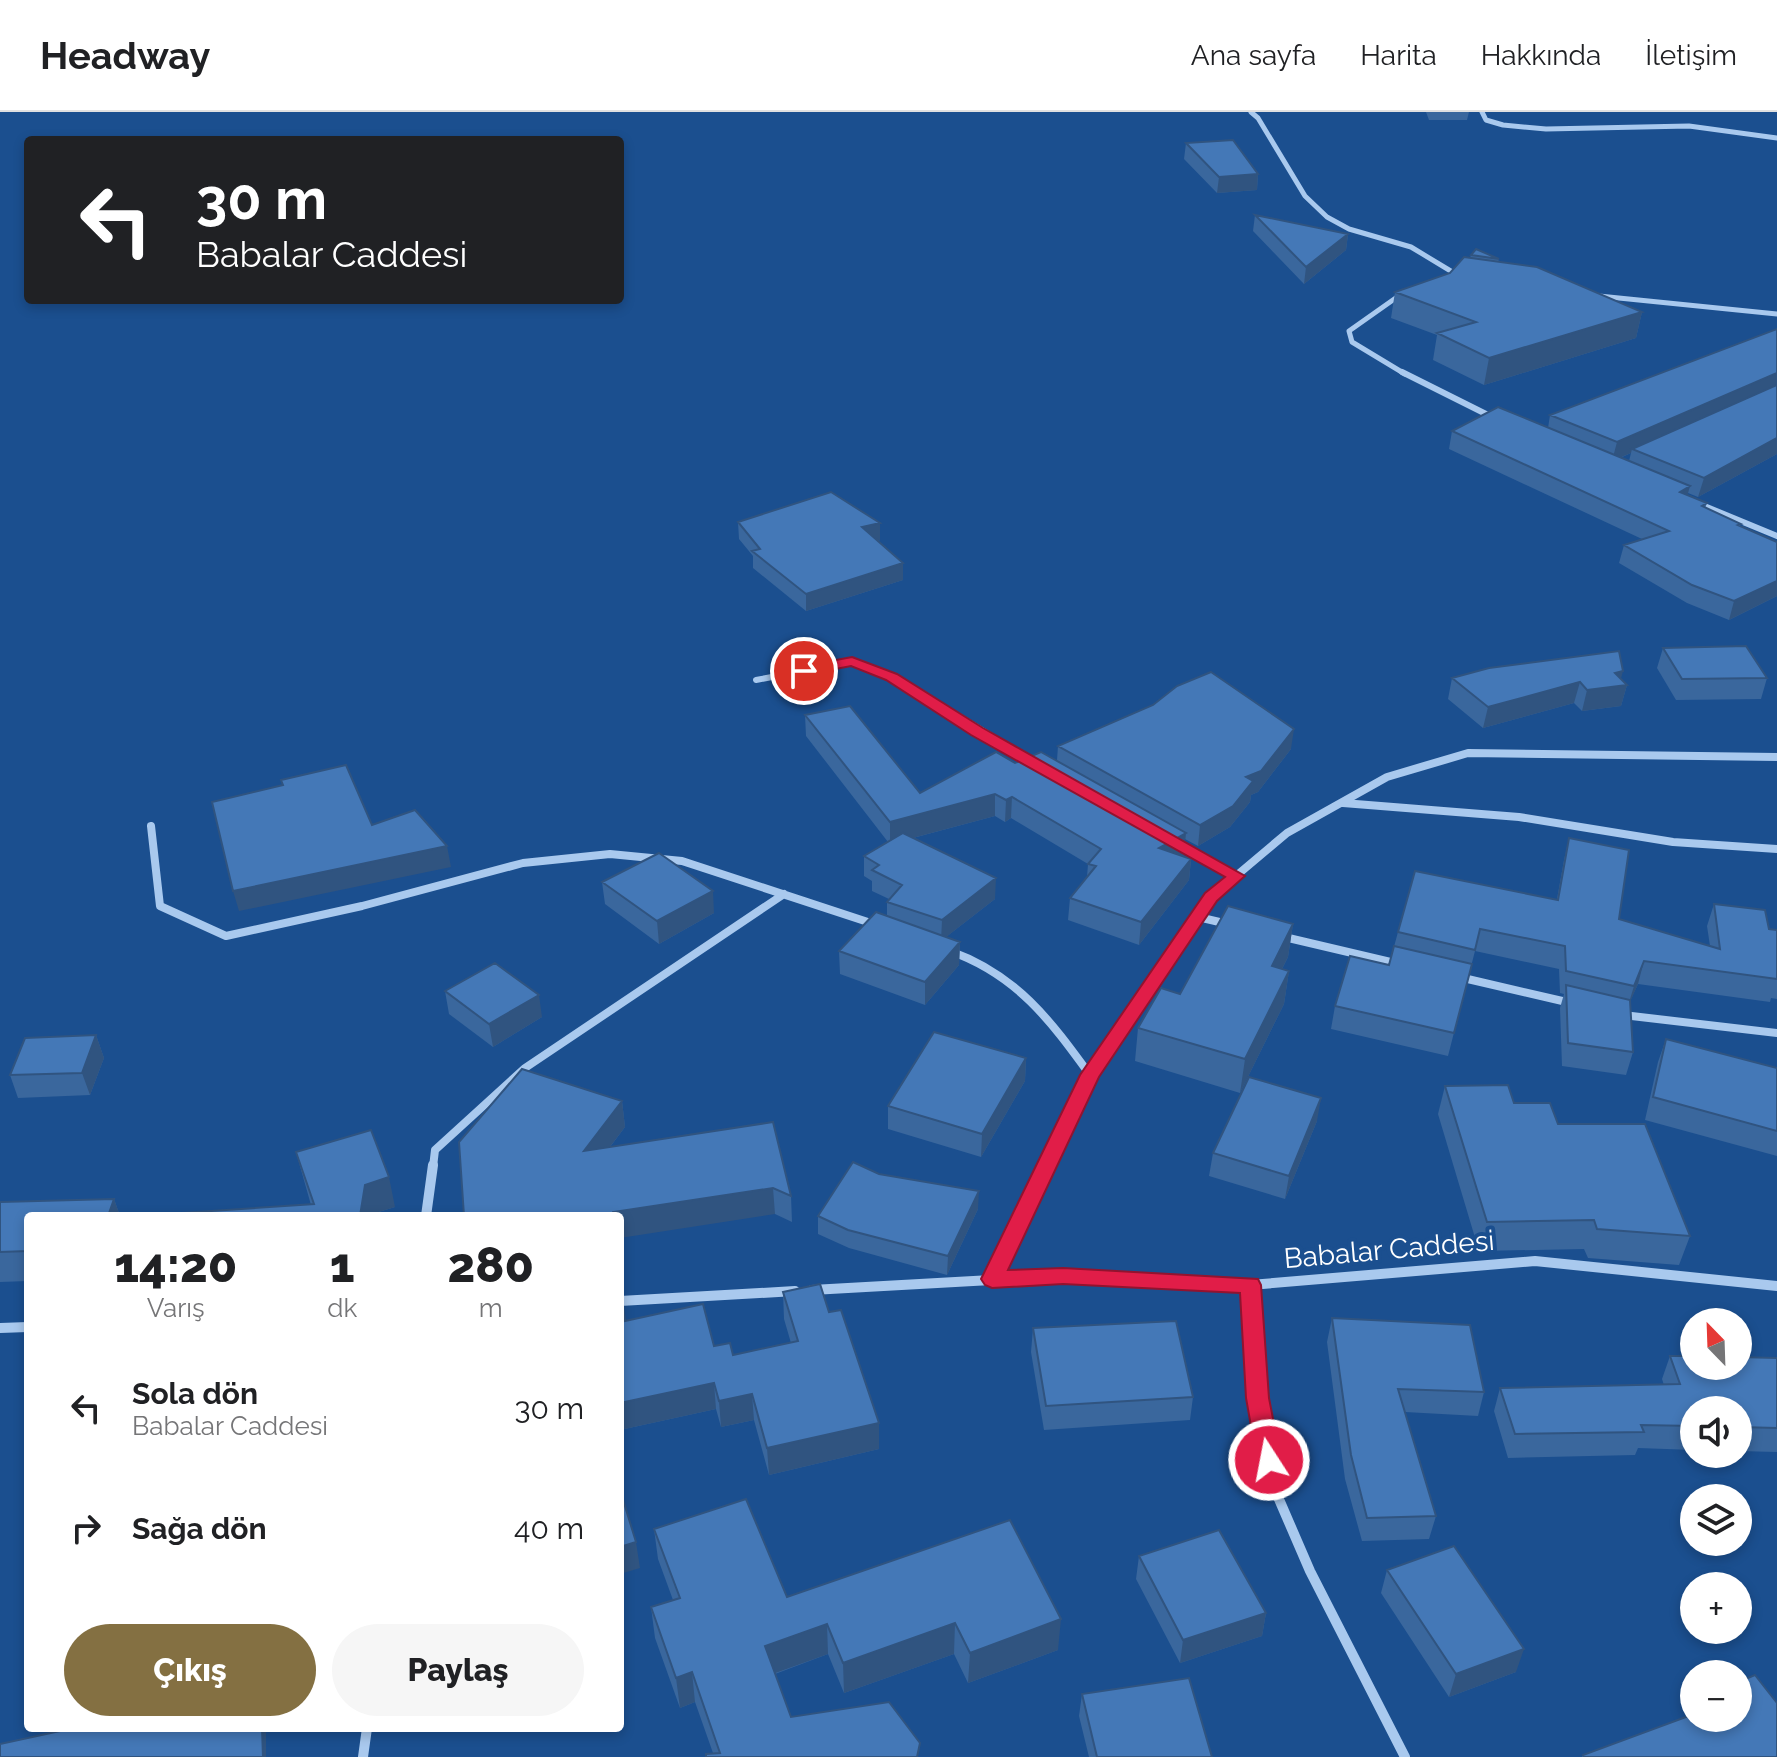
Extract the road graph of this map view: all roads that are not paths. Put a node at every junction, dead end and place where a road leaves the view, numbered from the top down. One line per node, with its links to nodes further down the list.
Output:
1 (1251, 112): 4 (street)
2 (1482, 112): 3 (street)
3 (1777, 138)
4 (1457, 276): 5 (street); 6 (street)
5 (1446, 278)
6 (1471, 278)
7 (1412, 288): 10 (street)
8 (1591, 295): 9 (street)
9 (1777, 314)
10 (1496, 419)
11 (1695, 502): 12 (street)
12 (1777, 536)
13 (756, 680): 15 (street)
14 (1777, 757): 16 (street)
15 (1045, 769)
16 (1342, 803): 19 (street); 20 (street)
17 (151, 826): 21 (street)
18 (1168, 838): 20 (street)
19 (1777, 849)
20 (1236, 876): 22 (street)
21 (784, 894): 24 (street); 33 (street)
22 (1198, 917): 23 (street); 32 (street)
23 (1240, 927)
24 (890, 930)
25 (1268, 933): 27 (street)
26 (934, 945): 32 (street)
27 (1402, 964)
28 (1448, 975): 29 (street)
29 (1586, 1007)
30 (1617, 1014): 31 (street)
31 (1777, 1033)
32 (1090, 1075): 34 (street)
33 (427, 1212)
34 (992, 1279): 35 (street, Babalar Caddesi); 37 (street, Babalar Caddesi)
35 (1250, 1285): 36 (street, Babalar Caddesi); 42 (street)
36 (1777, 1286)
37 (624, 1301)
38 (24, 1327): 39 (street)
39 (0, 1328)
40 (366, 1732): 41 (street)
41 (363, 1757)
42 (1405, 1757)

